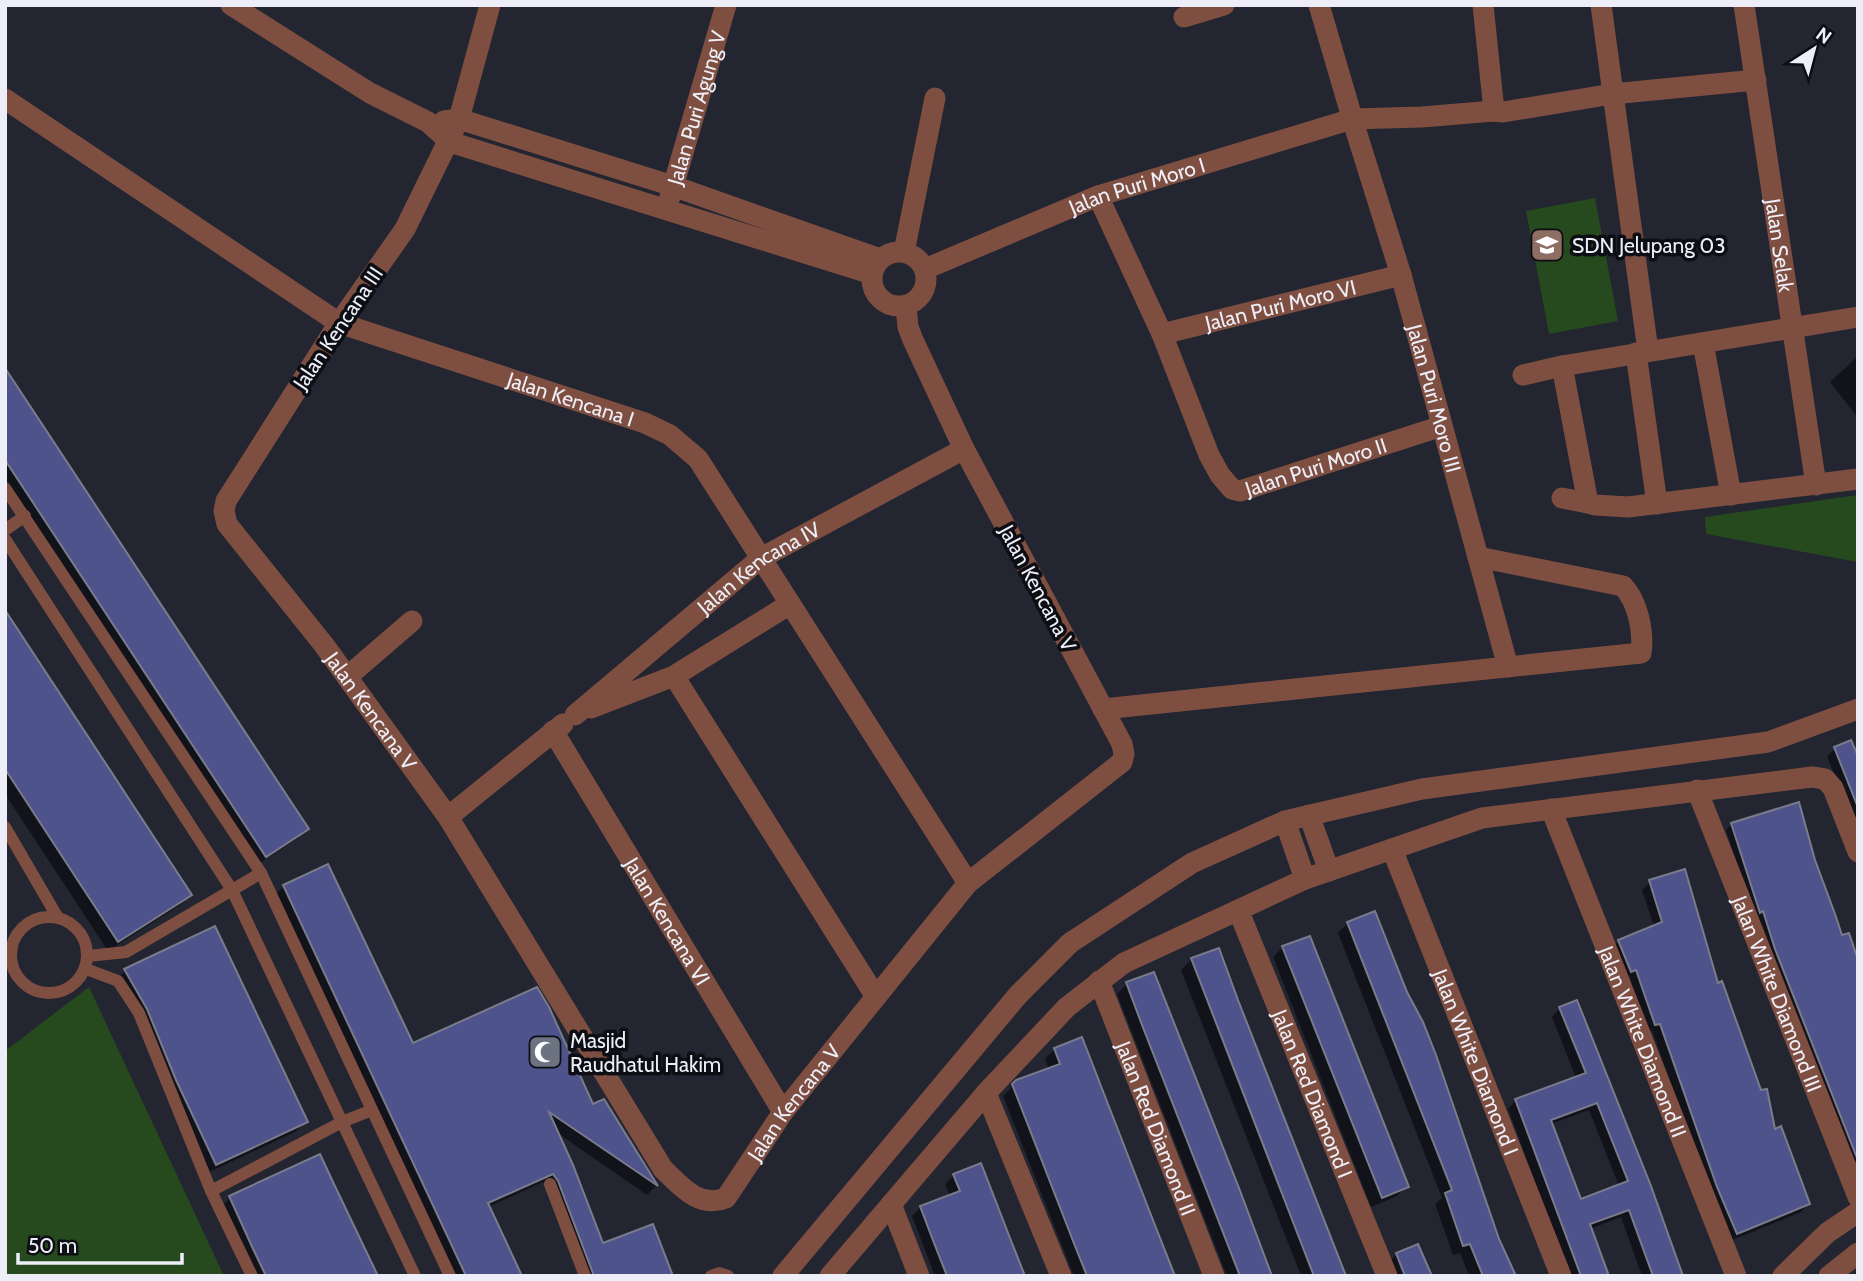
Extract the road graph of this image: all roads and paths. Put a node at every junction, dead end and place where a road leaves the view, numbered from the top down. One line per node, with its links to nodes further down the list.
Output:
1 (490, 5): 15 (street, Jalan Kencana III)
2 (726, 5): 19 (street, Jalan Puri Agung V)
3 (1224, 5): 9 (street)
4 (1320, 5): 17 (street)
5 (1483, 5): 14 (street)
6 (1601, 5): 11 (street)
7 (1744, 5): 10 (street, Jalan Selak)
8 (235, 6): 16 (street)
9 (1184, 17)
10 (1756, 80): 11 (street, Jalan Puri Moro I); 29 (street, Jalan Selak)
11 (1612, 94): 14 (street, Jalan Puri Moro I); 32 (street)
12 (935, 98): 22 (street)
13 (5, 99): 28 (street, Jalan Kencana I)
14 (1493, 111): 17 (street, Jalan Puri Moro I)
15 (459, 119): 16 (street); 18 (street, Jalan Kencana III); 19 (street)
16 (428, 122): 18 (street)
17 (1354, 125): 20 (street, Jalan Puri Moro I); 25 (street, Jalan Puri Moro III)
18 (450, 142): 21 (street); 28 (street, Jalan Kencana III)
19 (673, 186): 21 (street, Jalan Puri Agung V); 23 (street)
20 (1098, 196): 24 (street, Jalan Puri Moro I); 30 (street)
21 (666, 209): 23 (street)
22 (904, 252): 23 (street); 24 (street)
23 (876, 266): 26 (street)
24 (925, 269): 26 (street)
25 (1401, 275): 30 (street, Jalan Puri Moro VI); 35 (street, Jalan Puri Moro III)
26 (903, 313): 36 (street, Jalan Kencana V)
27 (1858, 317): 29 (street)
28 (339, 323): 44 (street, Jalan Kencana III); 49 (street, Jalan Kencana I)
29 (1792, 326): 31 (street); 38 (street, Jalan Selak)
30 (1161, 334): 35 (street, Jalan Puri Moro II)
31 (1703, 343): 32 (street); 40 (street)
32 (1642, 352): 33 (street); 43 (street)
33 (1562, 366): 34 (street); 42 (street)
34 (1523, 375)
35 (1442, 426): 48 (street, Jalan Puri Moro III)
36 (964, 449): 49 (street, Jalan Kencana IV); 55 (street, Jalan Kencana V)
37 (1858, 479): 38 (street)
38 (1816, 485): 40 (street)
39 (5, 488): 45 (lane)
40 (1731, 495): 43 (street)
41 (1562, 498): 42 (street)
42 (1588, 503): 43 (street)
43 (1657, 504)
44 (224, 511): 54 (street, Jalan Kencana V)
45 (25, 516): 46 (lane); 68 (lane)
46 (5, 530)
47 (5, 539): 71 (lane)
48 (1478, 557): 52 (street, Jalan Puri Moro III); 52 (street)
49 (761, 558): 50 (street, Jalan Kencana I); 57 (street, Jalan Kencana IV)
50 (790, 604): 53 (street, Jalan Kencana IV); 70 (street, Jalan Kencana I)
51 (412, 621): 54 (street)
52 (1508, 667): 55 (street)
53 (674, 676): 57 (street, Jalan Kencana IV); 78 (street)
54 (347, 677): 62 (street, Jalan Kencana V)
55 (1103, 709): 70 (street, Jalan Kencana V)
56 (1858, 709): 61 (street)
57 (575, 715): 58 (street, Jalan Kencana IV)
58 (553, 732): 62 (street, Jalan Kencana IV); 81 (street, Jalan Kencana VI)
59 (1697, 790): 60 (street); 66 (street); 85 (street, Jalan White Diamond III)
60 (1550, 809): 65 (street); 102 (street, Jalan White Diamond II)
61 (1309, 815): 63 (street); 67 (street)
62 (447, 817): 81 (street, Jalan Kencana V)
63 (1285, 821): 69 (street); 95 (street)
64 (5, 827): 73 (lane)
65 (1392, 849): 67 (street); 101 (street, Jalan White Diamond I)
66 (1858, 852)
67 (1329, 871): 69 (street)
68 (261, 873): 71 (lane); 80 (lane)
69 (1305, 879): 72 (street)
70 (968, 883): 78 (street, Jalan Kencana V)
71 (232, 890): 74 (lane); 82 (lane)
72 (1239, 912): 76 (street); 100 (street, Jalan Red Diamond I)
73 (58, 918): 74 (lane); 75 (lane)
74 (87, 963): 75 (lane); 84 (lane)
75 (15, 973): 77 (lane)
76 (1099, 981): 79 (street); 99 (street, Jalan Red Diamond II)
77 (5, 985)
78 (876, 997): 81 (street, Jalan Kencana V)
79 (986, 1093): 86 (street); 98 (street)
80 (372, 1110): 82 (lane); 91 (lane)
81 (783, 1112)
82 (342, 1122): 84 (lane); 90 (lane)
83 (550, 1185): 92 (lane)
84 (211, 1191): 89 (lane)
85 (1858, 1197)
86 (891, 1204): 96 (street); 97 (street)
87 (1858, 1212): 103 (street)
88 (1858, 1253): 104 (street)
89 (252, 1276)
90 (415, 1276)
91 (450, 1276)
92 (585, 1276)
93 (711, 1276): 94 (lane)
94 (728, 1276)
95 (783, 1276)
96 (830, 1276)
97 (919, 1276)
98 (1061, 1276)
99 (1214, 1276)
100 (1387, 1276)
101 (1561, 1276)
102 (1736, 1276)
103 (1783, 1276)
104 (1829, 1276)

